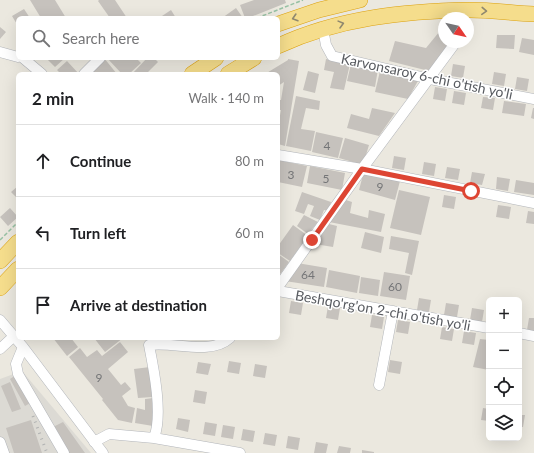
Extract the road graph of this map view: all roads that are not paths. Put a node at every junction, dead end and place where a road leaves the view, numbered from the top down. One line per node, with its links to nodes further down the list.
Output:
1 (360, 0): 3 (highway, one-way to 3)
2 (534, 14): 4 (highway, one-way to 2)
3 (280, 23)
4 (323, 29): 5 (highway); 17 (street, Karvonsaroy 6-chi o'tish yo'li)
5 (280, 45)
6 (452, 48): 17 (street)
7 (0, 52): 8 (street)
8 (16, 56)
9 (25, 60): 13 (street)
10 (98, 60): 14 (street)
11 (213, 60): 15 (highway)
12 (251, 60): 16 (highway)
13 (40, 72)
14 (86, 72)
15 (195, 72)
16 (231, 72)
17 (430, 79): 18 (street, Karvonsaroy 6-chi o'tish yo'li); 20 (street)
18 (534, 99)
19 (280, 155): 20 (street)
20 (362, 169): 21 (street); 25 (street)
21 (534, 203)
22 (16, 244): 23 (highway)
23 (0, 261)
24 (16, 271): 26 (highway)
25 (280, 284)
26 (0, 288)
27 (280, 291): 28 (street, Beshqo'rg'on 2-chi o'tish yo'li)
28 (393, 311): 30 (street, Beshqo'rg'on 2-chi o'tish yo'li); 39 (street)
29 (2, 325): 31 (street)
30 (486, 327)
31 (14, 336): 34 (street); 38 (street)
32 (522, 336): 33 (street)
33 (534, 336)
34 (16, 338)
35 (17, 340): 37 (street)
36 (228, 340): 40 (street)
37 (23, 347): 42 (street); 44 (street)
38 (0, 349)
39 (379, 385)
40 (154, 438): 42 (street); 46 (street)
41 (0, 442): 43 (street)
42 (94, 442): 45 (street)
43 (4, 453)
44 (64, 453)
45 (103, 453)
46 (240, 453)

